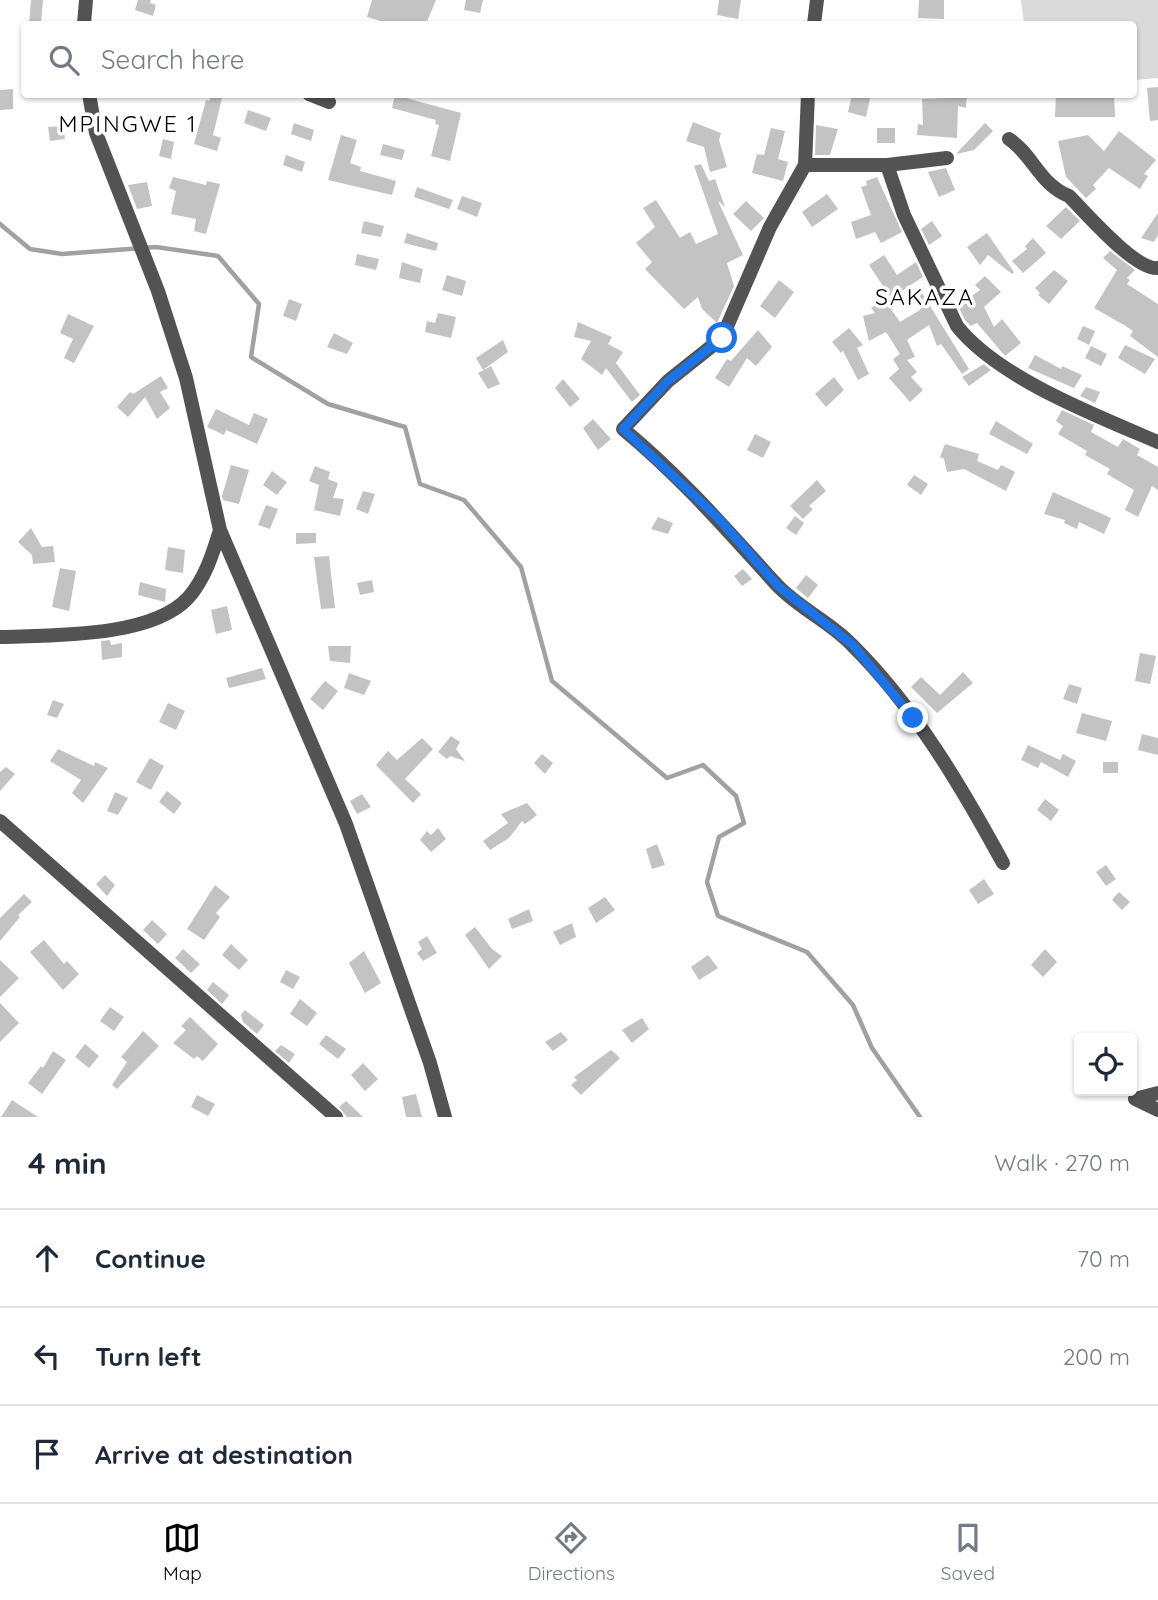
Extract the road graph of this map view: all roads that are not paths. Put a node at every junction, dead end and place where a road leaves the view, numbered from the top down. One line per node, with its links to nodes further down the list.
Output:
1 (86, 0): 3 (street)
2 (817, 0): 4 (street)
3 (85, 21)
4 (814, 21)
5 (90, 98): 15 (street)
6 (319, 98): 8 (street)
7 (808, 98): 11 (street)
8 (329, 102)
9 (1009, 139): 13 (street)
10 (947, 158): 12 (street)
11 (805, 165): 12 (street); 18 (street)
12 (887, 165): 14 (street)
13 (1158, 268)
14 (1158, 442)
15 (220, 530): 16 (street); 22 (street)
16 (0, 636)
17 (0, 821): 21 (street)
18 (1003, 863)
19 (1158, 1093): 20 (street)
20 (1158, 1110)
21 (336, 1117)
22 (445, 1117)

